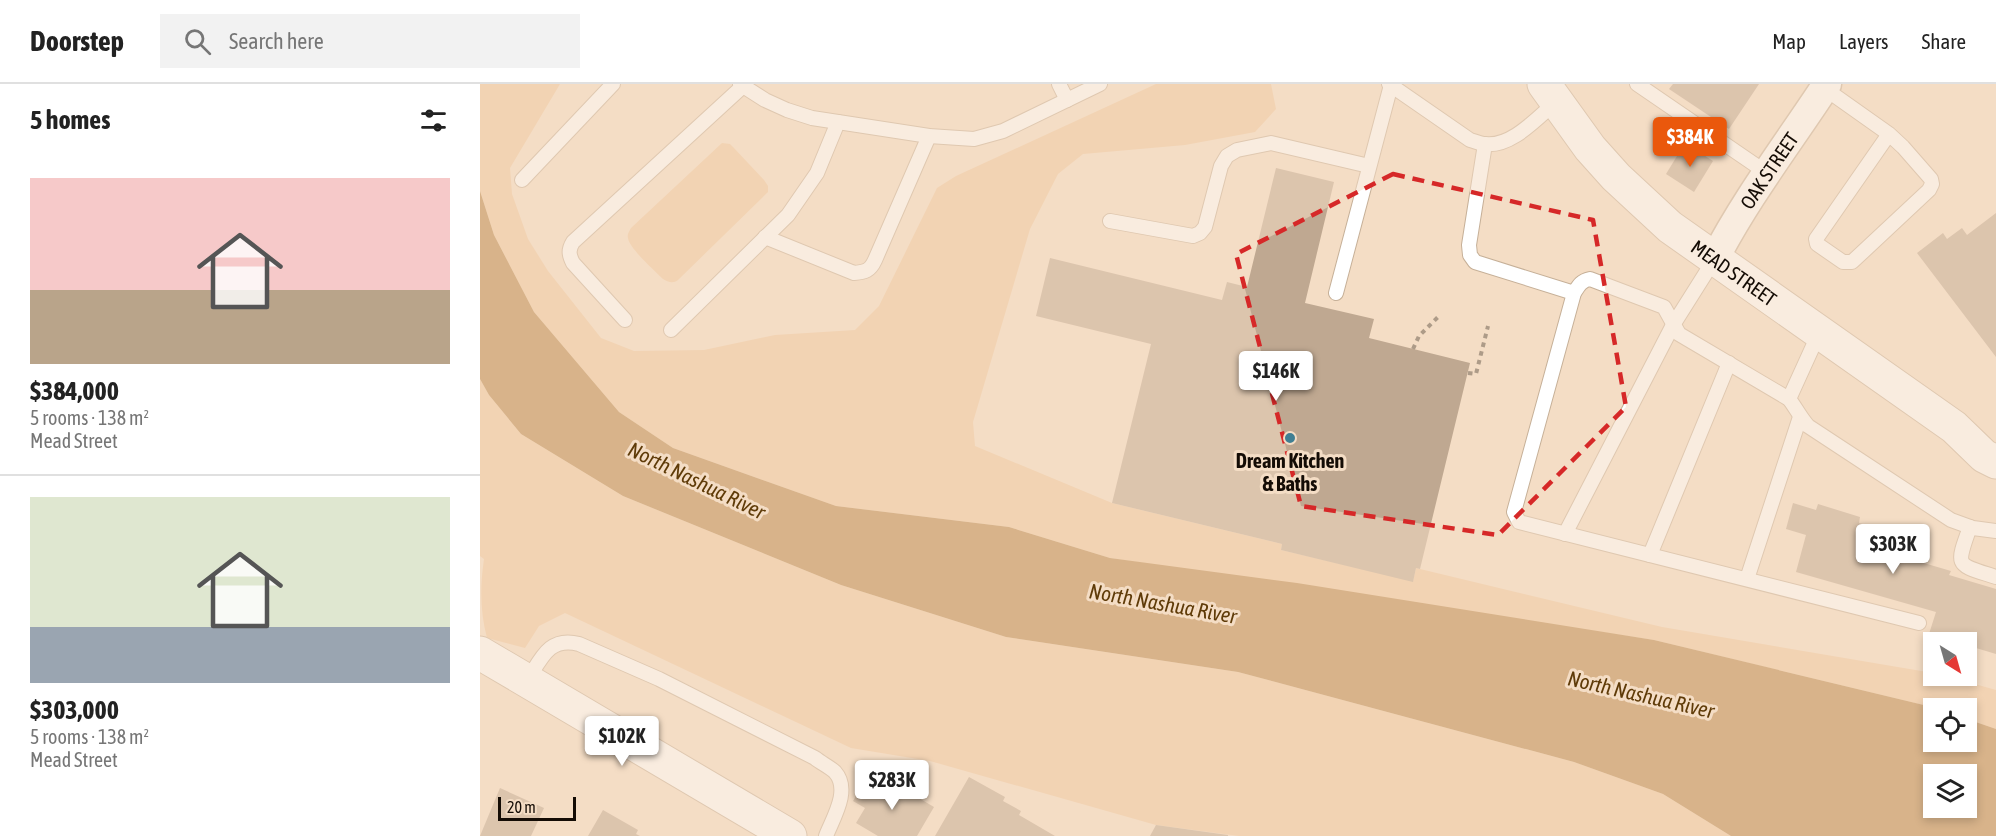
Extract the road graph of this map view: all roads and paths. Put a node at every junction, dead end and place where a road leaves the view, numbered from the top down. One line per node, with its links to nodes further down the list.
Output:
1 (613, 84): 16 (lane)
2 (1059, 84): 9 (lane)
3 (1100, 84): 9 (lane)
4 (1637, 84): 15 (lane)
5 (741, 85): 10 (lane); 23 (lane)
6 (1390, 85): 13 (lane); 14 (lane)
7 (1826, 86): 11 (lane); 15 (street, OAK STREET)
8 (1550, 93): 13 (lane); 19 (main road, MEAD STREET)
9 (1067, 100): 12 (lane)
10 (838, 122): 12 (lane); 18 (lane)
11 (1889, 134): 11 (lane)
12 (929, 136): 18 (lane)
13 (1485, 144): 21 (lane)
14 (1369, 166): 17 (lane); 20 (lane)
15 (1767, 173): 19 (street, OAK STREET)
16 (522, 180)
17 (1110, 220)
18 (765, 237): 26 (lane)
19 (1714, 260): 24 (lane); 27 (main road, MEAD STREET)
20 (1336, 293)
21 (1574, 293): 24 (lane); 38 (lane)
22 (1440, 315): 28 (path)
23 (625, 320)
24 (1673, 325): 29 (lane); 38 (lane)
25 (1488, 326): 30 (path)
26 (672, 330)
27 (1819, 333): 31 (lane); 33 (main road, MEAD STREET)
28 (1413, 349)
29 (1729, 363): 31 (lane); 39 (lane)
30 (1468, 373)
31 (1789, 399): 32 (lane)
32 (1800, 417): 36 (lane); 41 (lane)
33 (1954, 427): 34 (main road, MEAD STREET); 35 (main road, MEAD STREET)
34 (1996, 439)
35 (1996, 462)
36 (1970, 527): 37 (lane); 40 (lane)
37 (1996, 531)
38 (1565, 534): 39 (lane)
39 (1650, 555): 41 (lane)
40 (1996, 577)
41 (1747, 579): 42 (lane)
42 (1918, 622)
43 (480, 653): 44 (main road)
44 (527, 681): 45 (main road); 46 (lane)
45 (790, 836)
46 (826, 836)

